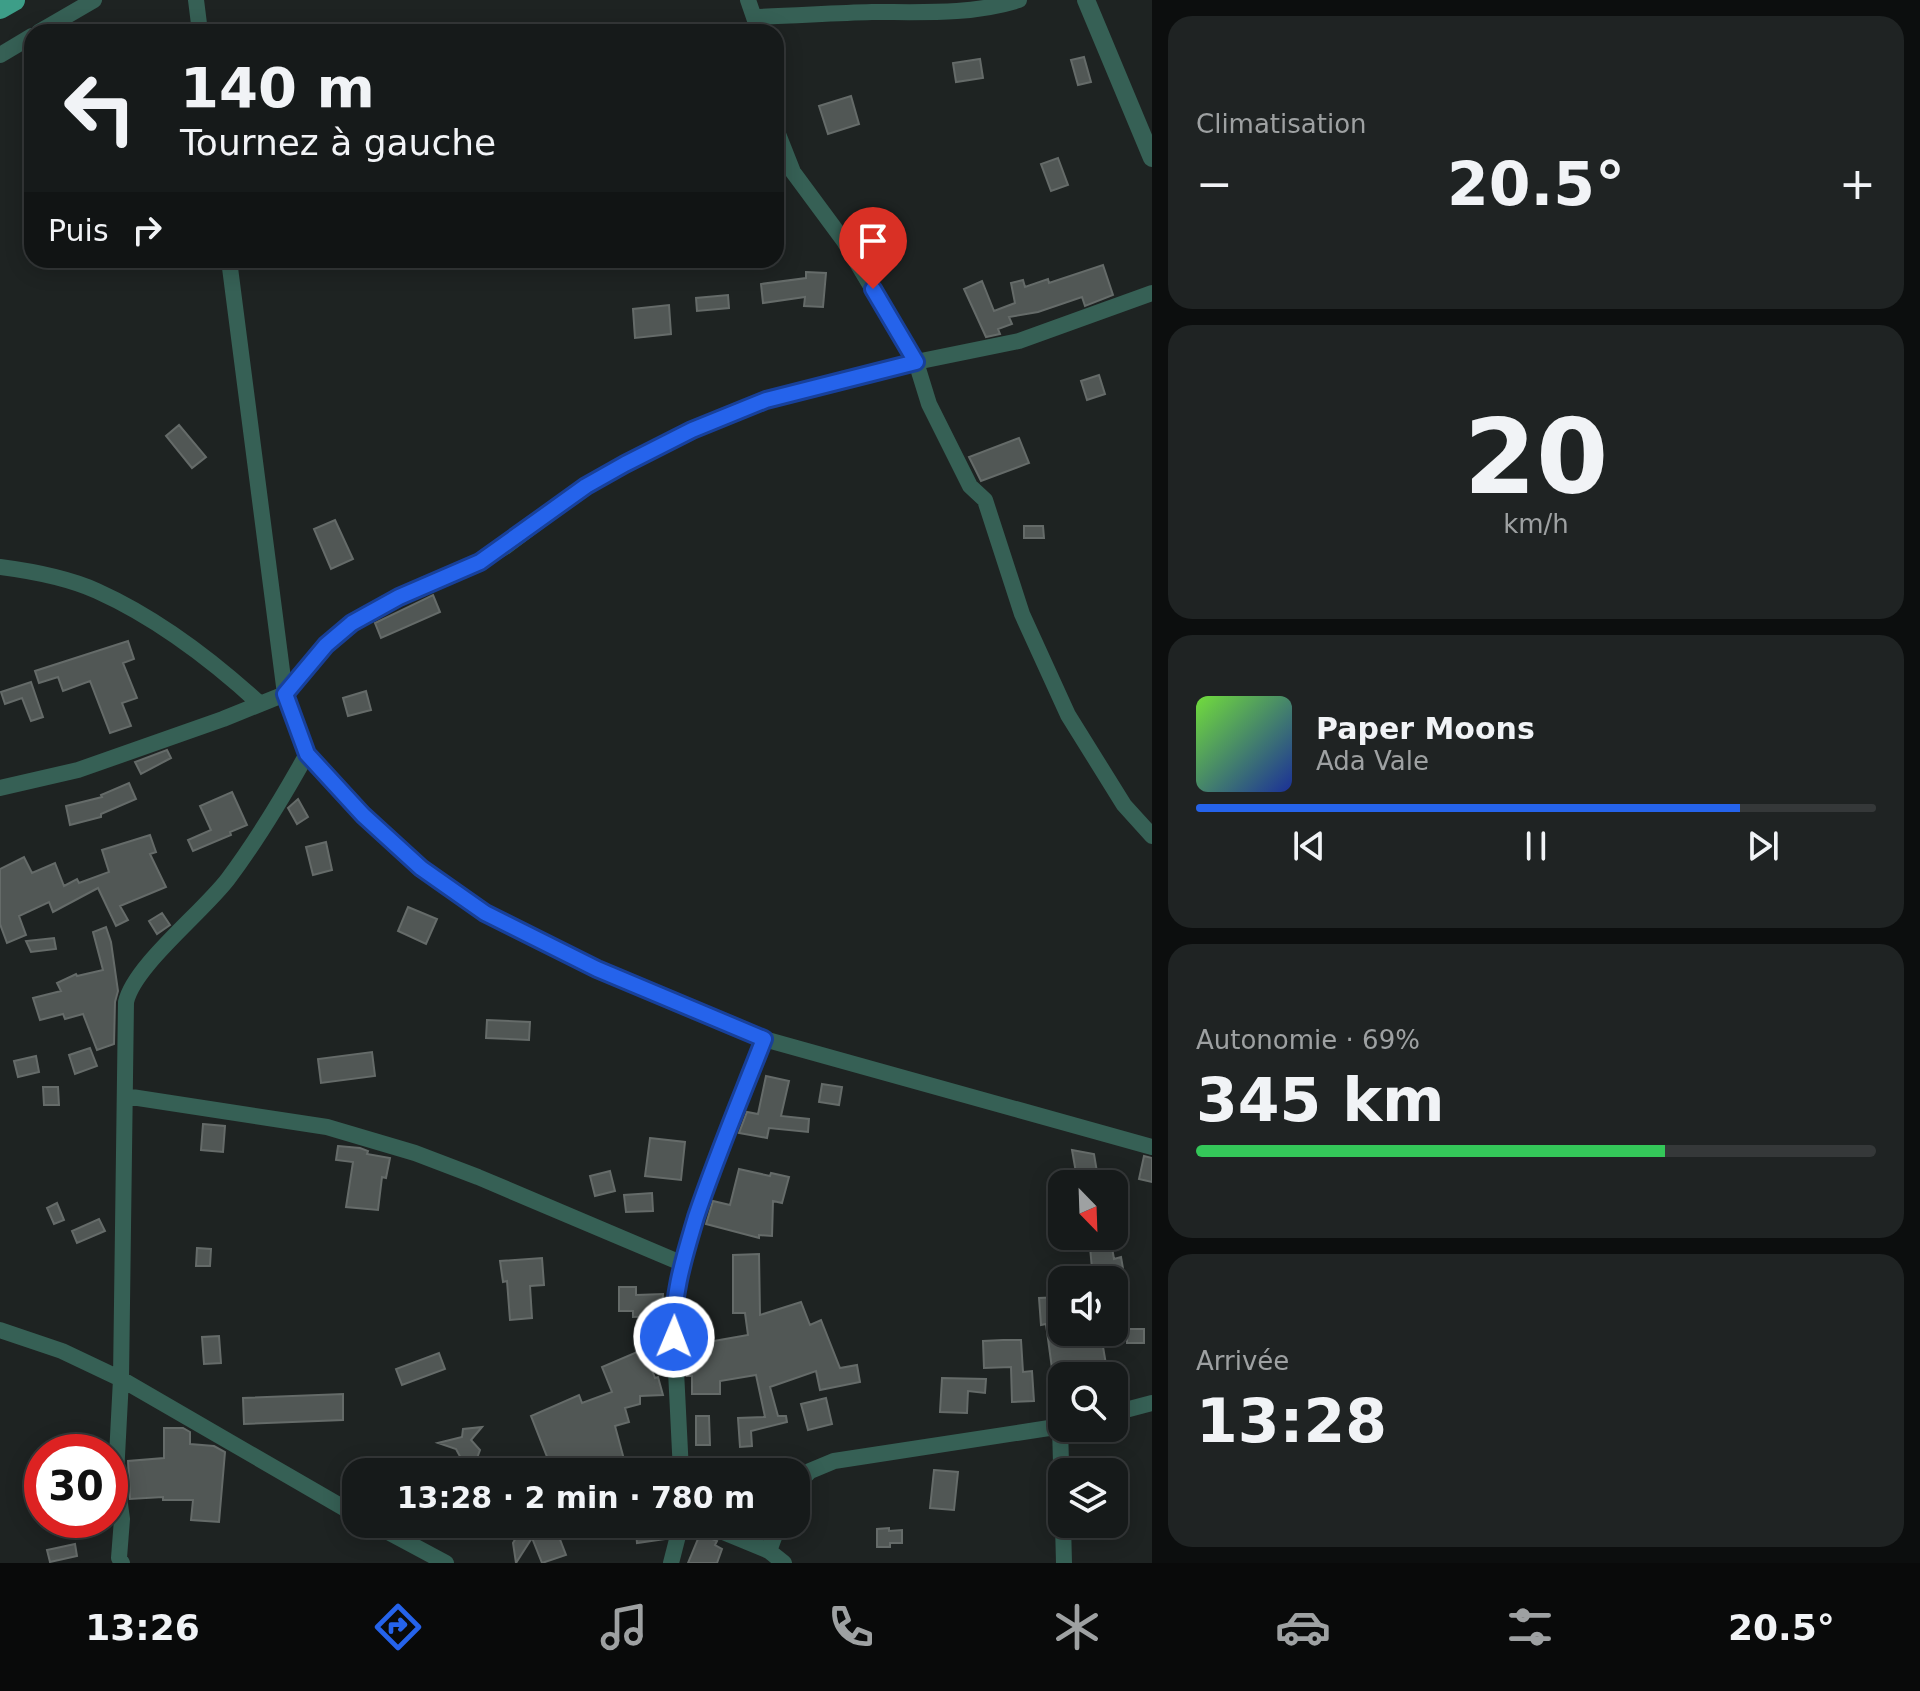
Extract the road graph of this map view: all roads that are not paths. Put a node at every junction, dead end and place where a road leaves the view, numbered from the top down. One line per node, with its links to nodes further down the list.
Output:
1 (14, 0): 8 (main road)
2 (94, 0): 9 (street)
3 (196, 0): 10 (street)
4 (748, 0): 11 (street)
5 (1019, 0): 7 (street)
6 (1086, 0): 15 (street)
7 (865, 6): 11 (street)
8 (0, 8)
9 (53, 24)
10 (199, 24)
11 (757, 24)
12 (24, 41): 13 (street)
13 (0, 55)
14 (784, 149): 18 (street)
15 (1152, 158)
16 (230, 268): 20 (street)
17 (1152, 293): 18 (street)
18 (916, 362): 20 (street); 24 (street)
19 (0, 567): 21 (street)
20 (285, 694): 21 (street); 22 (street)
21 (260, 704): 23 (street)
22 (307, 754): 25 (street); 26 (street)
23 (0, 788)
24 (1152, 836)
25 (764, 1039): 27 (street); 28 (street)
26 (125, 1096): 28 (street); 30 (street)
27 (1152, 1147)
28 (681, 1263): 34 (street)
29 (0, 1330): 30 (street)
30 (121, 1379): 36 (street); 43 (street)
31 (1152, 1403): 32 (street)
32 (1128, 1409)
33 (1048, 1428): 35 (street)
34 (680, 1458)
35 (810, 1471)
36 (342, 1507)
37 (399, 1538): 44 (street)
38 (677, 1538): 45 (street)
39 (738, 1538): 42 (street)
40 (774, 1538): 42 (street)
41 (1063, 1538): 47 (street)
42 (769, 1551): 46 (street)
43 (122, 1563)
44 (446, 1563)
45 (671, 1563)
46 (784, 1563)
47 (1064, 1563)

